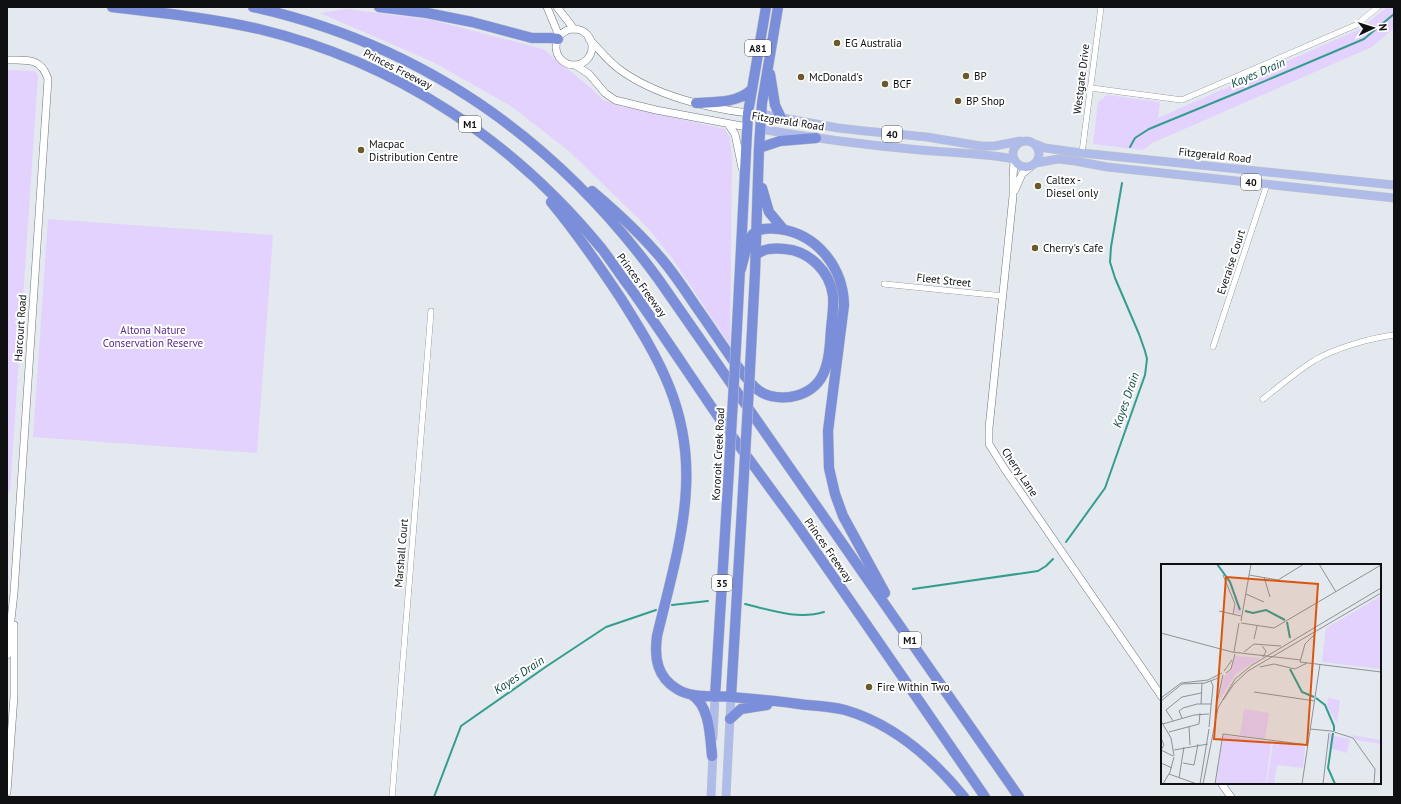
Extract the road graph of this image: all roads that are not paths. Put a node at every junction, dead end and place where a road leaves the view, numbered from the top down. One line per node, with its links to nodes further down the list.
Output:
1 (112, 7): 31 (highway, Princes Freeway / M1)
2 (253, 7): 21 (highway, Princes Freeway / M1)
3 (379, 7): 11 (highway)
4 (547, 7): 11 (street)
5 (558, 7): 10 (street)
6 (766, 7): 17 (highway, A81)
7 (778, 7): 14 (highway, A81)
8 (1101, 7): 16 (street, Westgate Drive)
9 (1378, 7): 16 (street)
10 (574, 29): 11 (street); 12 (street)
11 (559, 37): 15 (street)
12 (589, 38): 15 (street); 18 (street, Fitzgerald Road)
13 (7, 60): 50 (street, Harcourt Road)
14 (768, 64): 20 (highway, A81); 22 (highway)
15 (575, 65): 23 (street, Fitzgerald Road)
16 (1090, 88): 30 (street, Westgate Drive)
17 (751, 90): 18 (highway); 19 (highway, A81)
18 (696, 103): 19 (street, Fitzgerald Road)
19 (748, 113): 20 (highway, Fitzgerald Road); 24 (highway, Kororoit Creek Road)
20 (761, 114): 22 (main road, Fitzgerald Road / 40); 25 (highway)
21 (497, 115): 42 (highway); 66 (highway, Princes Freeway / M1)
22 (781, 118): 27 (main road, Fitzgerald Road / 40)
23 (728, 124): 24 (street, Fitzgerald Road); 35 (street)
24 (747, 127): 25 (highway, Fitzgerald Road); 35 (highway, Kororoit Creek Road / 35)
25 (760, 129): 26 (main road, Fitzgerald Road / 40); 29 (highway, 35)
26 (816, 138): 29 (highway); 32 (main road, Fitzgerald Road / 40)
27 (1020, 141): 28 (main road, 40); 32 (main road)
28 (1035, 144): 30 (main road, Fitzgerald Road / 40); 33 (main road)
29 (759, 148): 34 (highway, 35)
30 (1082, 153): 37 (main road, Fitzgerald Road / 40)
31 (513, 158): 52 (highway); 65 (highway, Princes Freeway / M1)
32 (1014, 160): 33 (main road, 40); 38 (street, Cherry Lane)
33 (1034, 164): 36 (main road, 40); 38 (street, Cherry Lane)
34 (759, 174): 40 (highway); 41 (highway, 35)
35 (744, 178): 43 (highway, Kororoit Creek Road / 35)
36 (1267, 184): 39 (main road, 40); 48 (street, Everaise Court)
37 (1394, 185)
38 (1013, 196): 45 (street, Cherry Lane)
39 (1394, 198)
40 (784, 230): 41 (highway); 66 (highway)
41 (757, 231): 42 (highway, 35); 43 (highway)
42 (756, 255): 55 (highway, 35, bridge)
43 (741, 269): 54 (highway, Kororoit Creek Road / 35, bridge)
44 (884, 284): 45 (street, Fleet Street)
45 (1003, 296): 53 (street, Cherry Lane)
46 (431, 311): 61 (street, Marshall Court)
47 (1394, 335): 49 (street)
48 (1213, 347)
49 (1263, 399)
50 (14, 593): 51 (street, Harcourt Road); 60 (street, Harcourt Road)
51 (7, 655)
52 (692, 695): 54 (highway); 58 (highway)
53 (1161, 696)
54 (716, 697): 55 (highway); 58 (main road, Kororoit Creek Road / 35)
55 (731, 697): 56 (highway); 57 (main road, 35)
56 (786, 702): 57 (highway); 64 (highway)
57 (730, 718): 63 (main road, 35)
58 (712, 756): 62 (main road, Kororoit Creek Road / 35)
59 (1222, 784): 67 (street)
60 (7, 792)
61 (392, 797)
62 (711, 797)
63 (726, 797)
64 (964, 797)
65 (985, 797)
66 (1019, 797)
67 (1231, 797)

